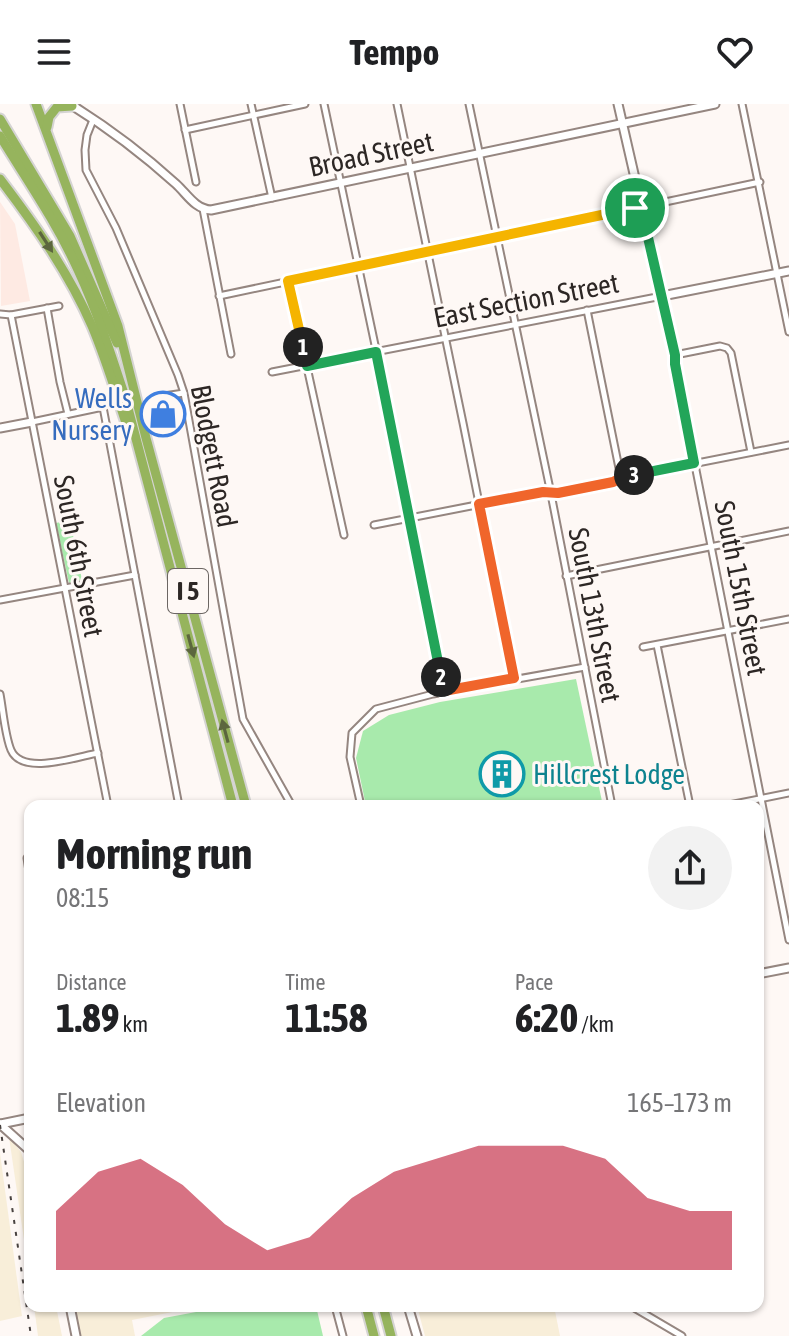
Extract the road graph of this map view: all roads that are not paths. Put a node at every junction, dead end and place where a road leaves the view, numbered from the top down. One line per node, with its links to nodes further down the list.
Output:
1 (36, 104): 17 (highway)
2 (180, 104): 16 (street)
3 (251, 104): 12 (street)
4 (305, 104): 12 (street)
5 (324, 104): 24 (street)
6 (397, 104): 20 (street)
7 (469, 104): 19 (street, South 13th Street)
8 (618, 104): 15 (street, South 15th Street)
9 (715, 104): 15 (street, Broad Street)
10 (742, 104): 23 (street)
11 (71, 105): 14 (street); 17 (highway)
12 (253, 114): 16 (street); 25 (street)
13 (0, 119): 49 (highway, I 5)
14 (94, 119): 27 (street); 50 (street, Blodgett Road)
15 (622, 123): 19 (street, Broad Street); 26 (street, South 15th Street)
16 (185, 130): 22 (street)
17 (46, 131): 49 (highway)
18 (0, 136): 61 (highway, I 5)
19 (479, 153): 20 (street, Broad Street); 28 (street, South 13th Street)
20 (410, 168): 24 (street, Broad Street); 29 (street)
21 (0, 179): 61 (highway, one-way to 61)
22 (196, 182)
23 (760, 182): 26 (street); 32 (street)
24 (341, 183): 25 (street, Broad Street); 30 (street)
25 (272, 198): 27 (street, Broad Street)
26 (641, 207): 28 (street); 35 (street, South 15th Street)
27 (203, 209): 34 (street)
28 (497, 237): 29 (street); 41 (street, South 13th Street)
29 (428, 252): 30 (street); 43 (street)
30 (358, 266): 33 (street); 44 (street)
31 (789, 271): 32 (street, East Section Street)
32 (778, 273): 35 (street, East Section Street); 42 (street)
33 (288, 281): 34 (street); 47 (street)
34 (219, 296): 45 (street)
35 (662, 296): 38 (street, East Section Street); 46 (street, South 15th Street)
36 (59, 306): 37 (street)
37 (47, 308): 40 (street); 52 (street)
38 (587, 310): 41 (street, East Section Street); 58 (street)
39 (0, 314): 40 (street)
40 (11, 315): 53 (street, South 6th Street)
41 (515, 324): 43 (street, East Section Street); 59 (street, South 13th Street)
42 (789, 332)
43 (446, 337): 44 (street, East Section Street); 60 (street)
44 (376, 352): 47 (street, East Section Street); 62 (street)
45 (231, 354)
46 (675, 355): 56 (street); 57 (street, South 15th Street)
47 (307, 366): 48 (street, East Section Street); 65 (street)
48 (272, 372)
49 (129, 376): 85 (highway, I 5, one-way to 49)
50 (184, 393): 51 (street); 86 (street, Blodgett Road)
51 (157, 397)
52 (68, 414): 53 (street); 67 (street)
53 (32, 422): 54 (street); 69 (street, South 6th Street)
54 (0, 428)
55 (789, 445): 56 (street)
56 (751, 452): 57 (street)
57 (694, 463): 58 (street); 66 (street, South 15th Street)
58 (621, 478): 59 (street)
59 (550, 492): 60 (street); 68 (street, South 13th Street)
60 (479, 504): 62 (street); 76 (street)
61 (157, 517): 84 (highway, I 5, one-way to 84)
62 (410, 517): 63 (street); 77 (street)
63 (374, 525)
64 (789, 531): 66 (street)
65 (344, 535)
66 (710, 547): 68 (street); 72 (street, South 15th Street)
67 (135, 575): 69 (street); 83 (street)
68 (566, 576): 75 (street, South 13th Street)
69 (64, 589): 70 (street); 79 (street, South 6th Street)
70 (0, 600)
71 (789, 619): 72 (street)
72 (727, 631): 73 (street); 81 (street, South 15th Street)
73 (657, 645): 74 (street); 89 (street)
74 (643, 647)
75 (585, 667): 76 (street); 88 (street, South 13th Street)
76 (514, 678): 77 (street)
77 (444, 691): 87 (street)
78 (0, 694): 79 (street)
79 (98, 753): 82 (street, South 6th Street)
80 (789, 793): 81 (street)
81 (761, 798): 90 (street)
82 (107, 800)
83 (178, 800)
84 (231, 800)
85 (244, 800)
86 (289, 800)
87 (360, 800)
88 (611, 800)
89 (689, 800)
90 (752, 800)
91 (764, 813): 92 (street, South 15th Street)
92 (789, 940)
93 (789, 968): 94 (street)
94 (764, 973)
95 (24, 1119): 96 (street)
96 (0, 1124): 97 (street)
97 (24, 1146)
98 (71, 1312): 104 (street)
99 (337, 1312): 105 (street)
100 (368, 1312): 106 (highway)
101 (384, 1312): 107 (highway)
102 (410, 1312): 108 (street)
103 (641, 1312): 109 (street)
104 (76, 1336)
105 (343, 1336)
106 (374, 1336)
107 (392, 1336)
108 (417, 1336)
109 (682, 1336)

